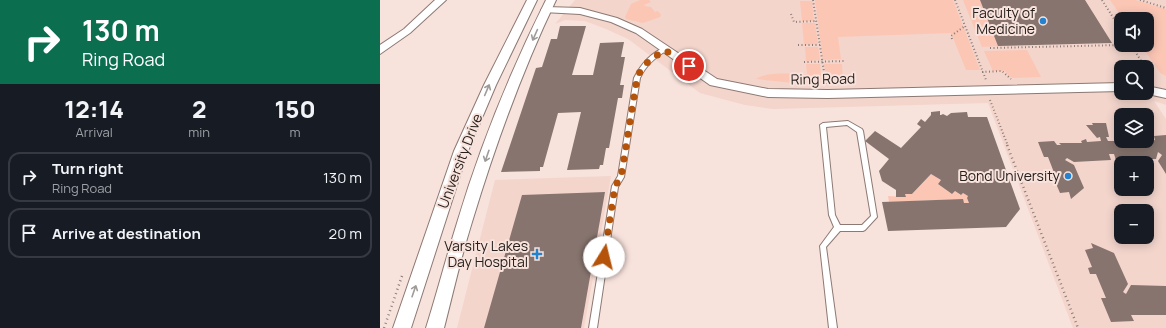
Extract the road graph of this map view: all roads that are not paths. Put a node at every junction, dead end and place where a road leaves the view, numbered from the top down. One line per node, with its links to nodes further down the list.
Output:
1 (441, 0): 4 (street)
2 (532, 0): 10 (street, University Drive, one-way to 2)
3 (549, 5): 5 (street, Ring Road); 11 (street, University Drive, one-way to 11)
4 (380, 50)
5 (665, 50): 6 (street, Ring Road); 12 (lane)
6 (1114, 87)
7 (1154, 88): 8 (street)
8 (1166, 94)
9 (838, 228): 9 (lane); 13 (lane)
10 (402, 328)
11 (435, 328)
12 (593, 328)
13 (832, 328)

